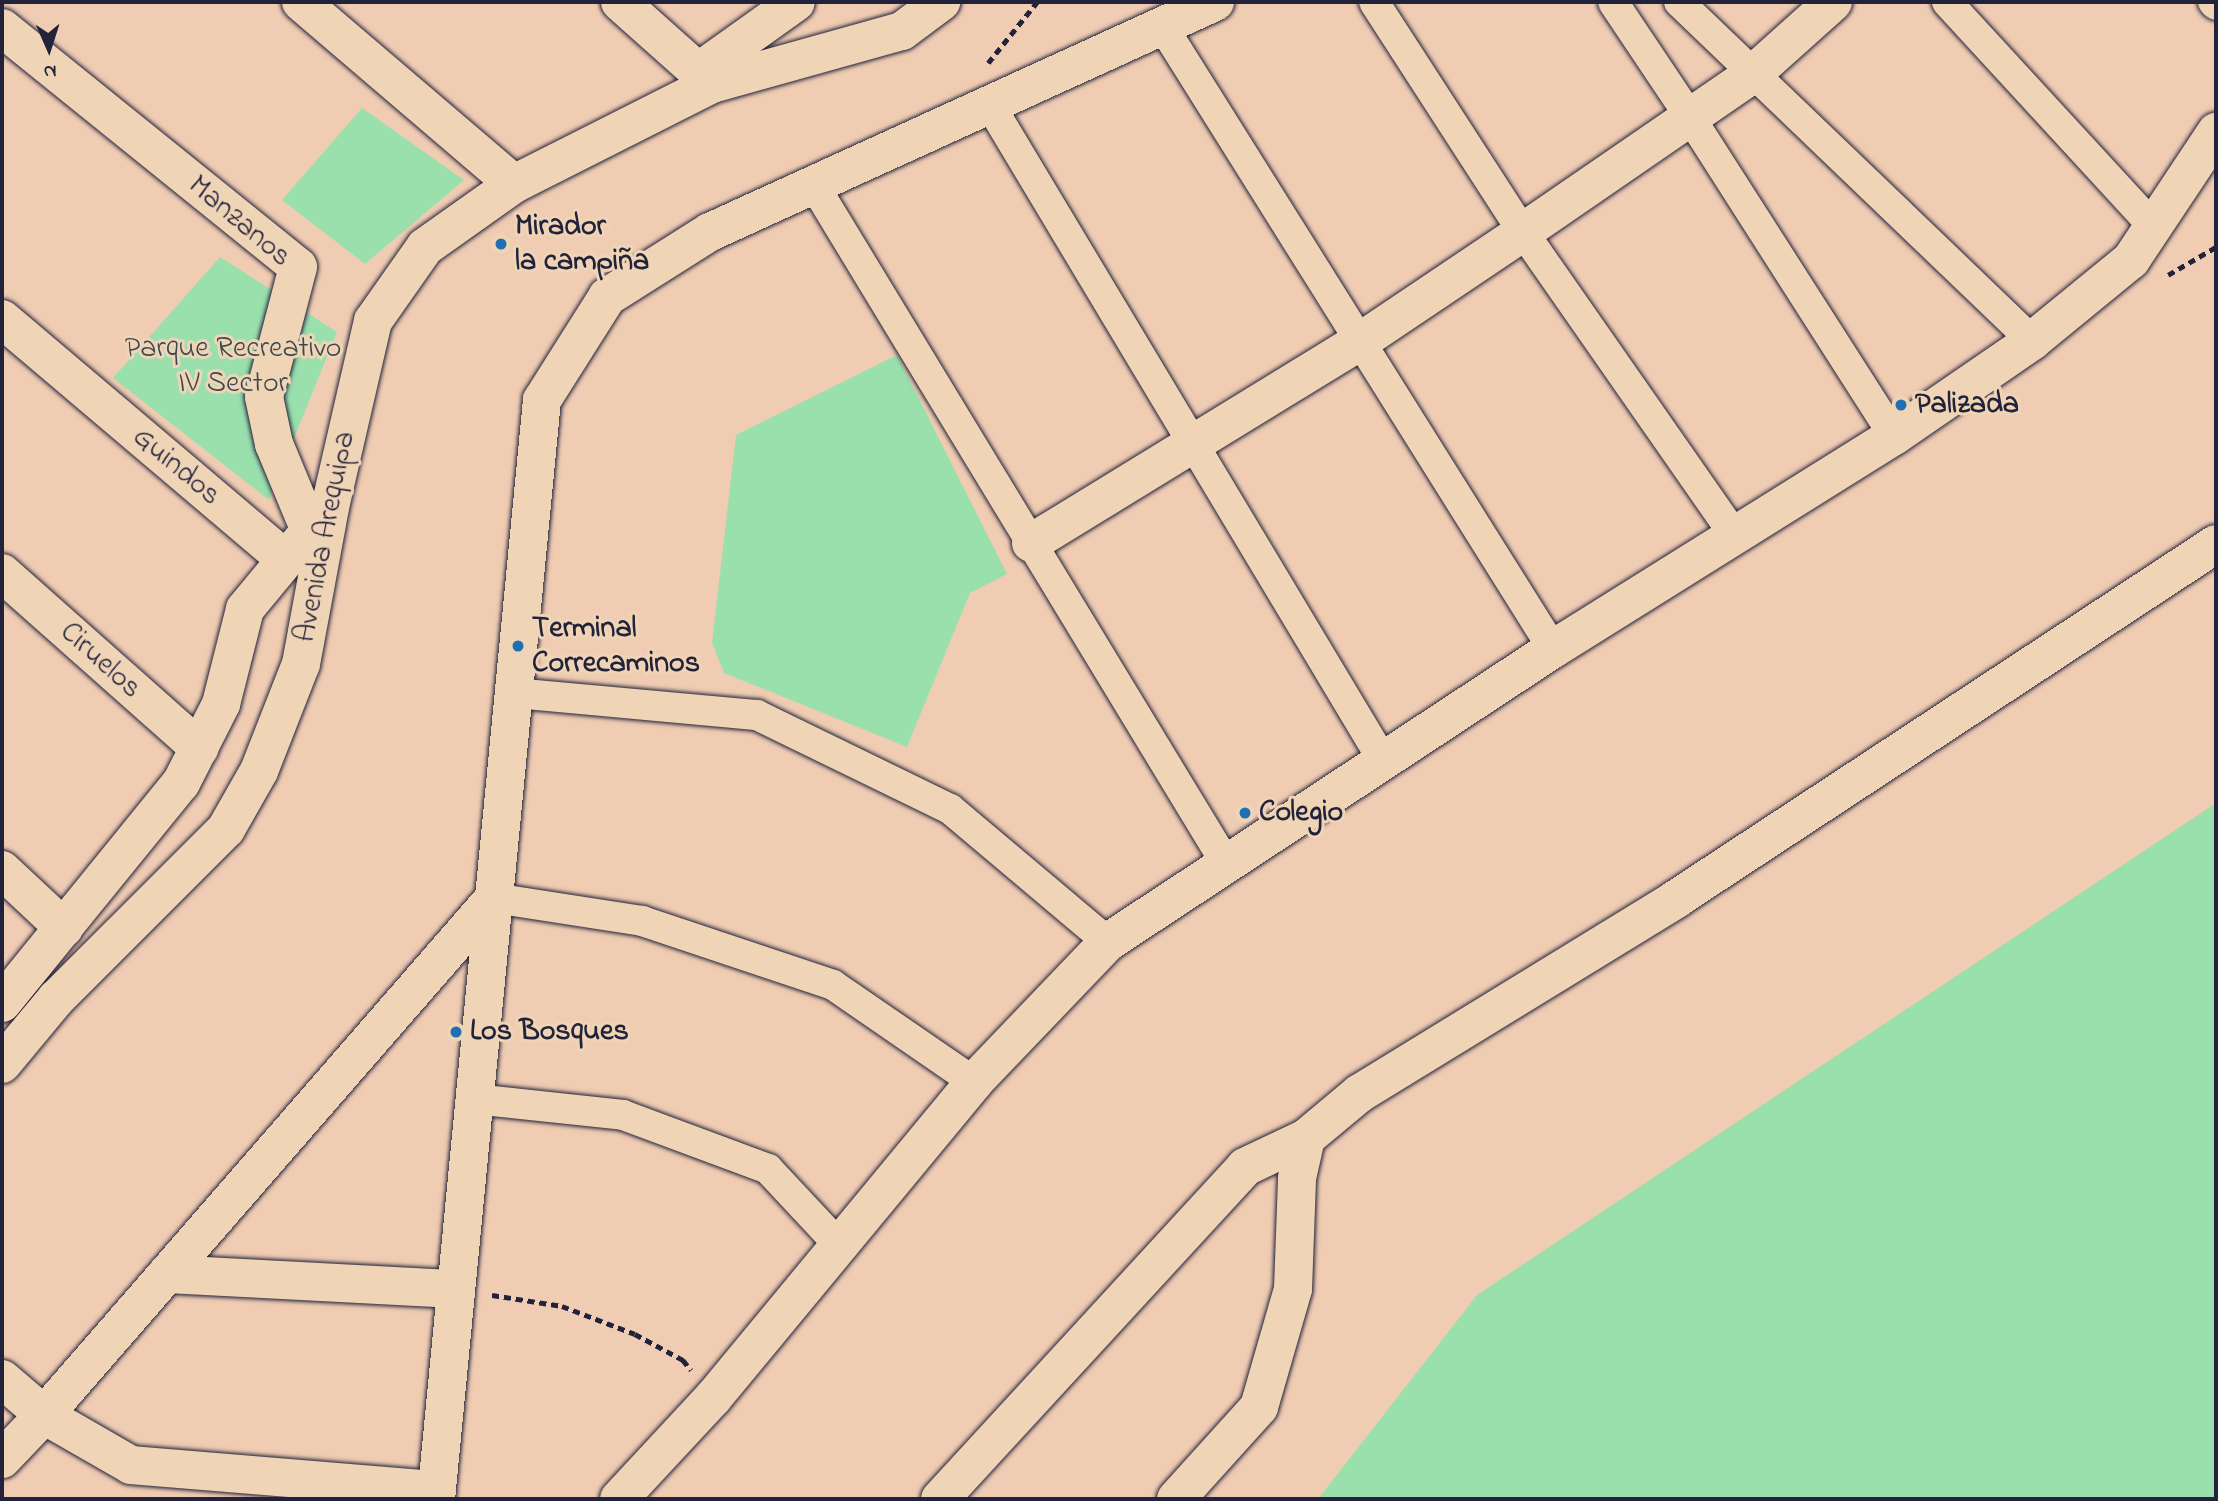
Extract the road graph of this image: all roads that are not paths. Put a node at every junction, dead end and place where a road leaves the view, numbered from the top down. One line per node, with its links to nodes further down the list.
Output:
1 (301, 2): 18 (street)
2 (621, 2): 14 (street)
3 (796, 2): 14 (street)
4 (941, 2): 14 (street, Avenida Arequipa)
5 (1215, 2): 11 (street)
6 (1374, 2): 21 (street)
7 (1613, 2): 16 (street)
8 (1679, 2): 13 (street)
9 (1833, 2): 13 (street)
10 (1947, 2): 20 (street)
11 (1163, 27): 15 (street); 23 (street)
12 (2, 28): 27 (street, Manzanos)
13 (1754, 73): 16 (street); 24 (street)
14 (705, 78): 18 (street, Avenida Arequipa)
15 (990, 106): 19 (street); 26 (street)
16 (1690, 117): 21 (street); 25 (street)
17 (2216, 132): 20 (street)
18 (514, 184): 27 (street, Avenida Arequipa)
19 (814, 185): 29 (street); 33 (street)
20 (2153, 226): 24 (street)
21 (1523, 232): 23 (street); 28 (street)
22 (2, 319): 27 (street, Guindos)
23 (1361, 341): 26 (street); 32 (street)
24 (2032, 341): 25 (street)
25 (1894, 436): 28 (street)
26 (1193, 443): 29 (street); 35 (street)
27 (309, 533): 34 (street); 42 (street, Avenida Arequipa)
28 (1735, 536): 32 (street)
29 (1031, 543): 36 (street)
30 (2216, 544): 45 (street)
31 (2, 573): 34 (street, Ciruelos)
32 (1553, 649): 35 (street)
33 (514, 693): 38 (street); 40 (street)
34 (199, 748): 39 (street)
35 (1384, 762): 36 (street)
36 (1227, 865): 40 (street)
37 (2, 870): 39 (street)
38 (494, 898): 43 (street); 44 (street); 47 (street)
39 (64, 928): 41 (street)
40 (1108, 942): 43 (street)
41 (2, 1003)
42 (2, 1064)
43 (974, 1082): 46 (street)
44 (474, 1099): 46 (street); 48 (street)
45 (1306, 1138): 54 (street); 55 (street)
46 (839, 1245): 53 (street)
47 (167, 1274): 48 (street); 50 (street)
48 (456, 1289): 52 (street)
49 (2, 1379): 50 (street)
50 (44, 1415): 51 (street); 52 (street)
51 (2, 1460)
52 (436, 1495)
53 (619, 1499)
54 (940, 1499)
55 (1176, 1499)

